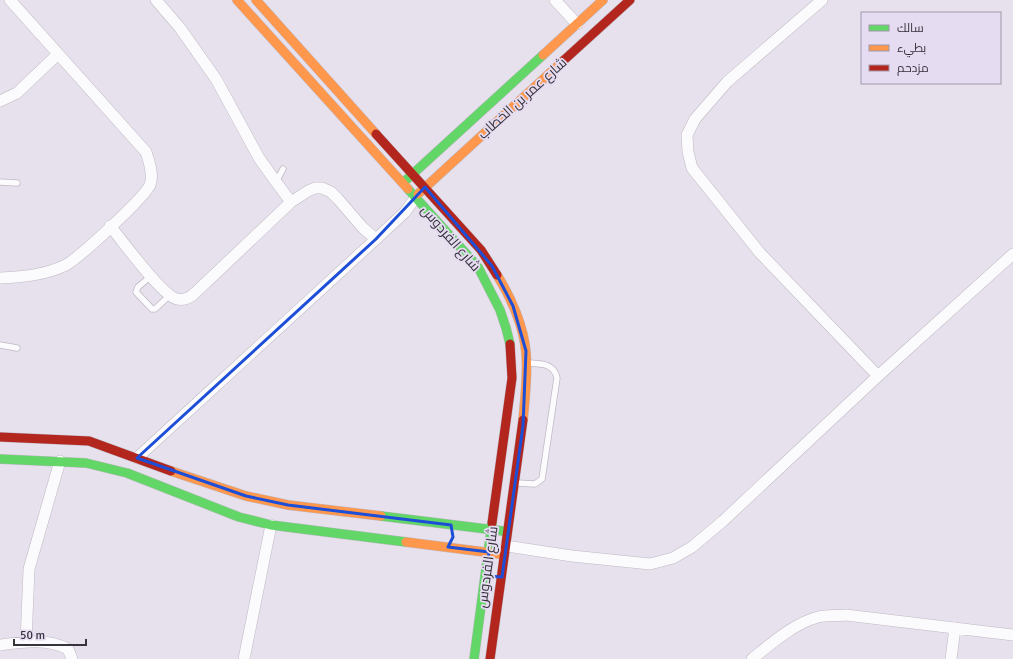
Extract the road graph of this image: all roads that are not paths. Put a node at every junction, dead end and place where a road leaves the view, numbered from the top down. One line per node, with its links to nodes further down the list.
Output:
1 (156, 0): 17 (street)
2 (237, 0): 12 (street, شارع الفردوس)
3 (256, 0): 11 (street, شارع الفردوس)
4 (555, 0): 9 (street)
5 (603, 0): 9 (street, شارع عمر بن الخطاب)
6 (630, 0): 20 (street, شارع عمر بن الخطاب)
7 (822, 0): 32 (street)
8 (17, 2): 10 (street)
9 (577, 24): 15 (street, شارع عمر بن الخطاب)
10 (58, 54): 13 (street); 23 (street)
11 (305, 54): 12 (street); 15 (street, شارع الفردوس)
12 (295, 64): 19 (street, شارع الفردوس)
13 (0, 101)
14 (283, 169): 17 (lane)
15 (413, 174): 19 (street, شارع عمر بن الخطاب); 20 (street, شارع الفردوس)
16 (0, 182): 18 (lane)
17 (276, 182): 22 (street)
18 (17, 183)
19 (403, 183): 21 (street, شارع الفردوس)
20 (425, 187): 21 (street, شارع عمر بن الخطاب); 31 (street, شارع الفردوس)
21 (416, 197): 24 (street); 38 (street, شارع الفردوس)
22 (292, 202): 24 (street); 28 (street)
23 (110, 226): 26 (street); 27 (street)
24 (376, 239): 34 (street)
25 (1013, 254): 32 (street)
26 (151, 276): 28 (street); 28 (lane)
27 (0, 278)
28 (169, 296)
29 (0, 345): 30 (lane)
30 (18, 348)
31 (526, 363): 37 (street, شارع الفردوس); 37 (lane)
32 (878, 376): 44 (street)
33 (0, 437): 34 (street)
34 (137, 458): 43 (street)
35 (0, 459): 36 (street)
36 (60, 461): 40 (street); 50 (street)
37 (516, 483): 39 (street, شارع الفردوس)
38 (496, 501): 39 (street); 41 (street, شارع الفردوس)
39 (512, 504): 42 (street, شارع الفردوس)
40 (271, 525): 43 (street); 53 (street)
41 (492, 530): 42 (street); 43 (street); 45 (street, شارع الفردوس)
42 (508, 532): 44 (street, شارع الفردوس)
43 (450, 536): 45 (street)
44 (506, 550): 45 (street); 47 (street, شارع الفردوس)
45 (489, 552): 46 (street, شارع الفردوس)
46 (486, 576): 47 (street); 54 (street, شارع الفردوس)
47 (502, 577): 55 (street, شارع الفردوس)
48 (955, 628): 49 (street); 56 (street); 57 (street)
49 (1013, 635)
50 (26, 642): 51 (street); 52 (street)
51 (0, 645)
52 (72, 659)
53 (244, 659)
54 (474, 659)
55 (490, 659)
56 (752, 659)
57 (951, 659)

